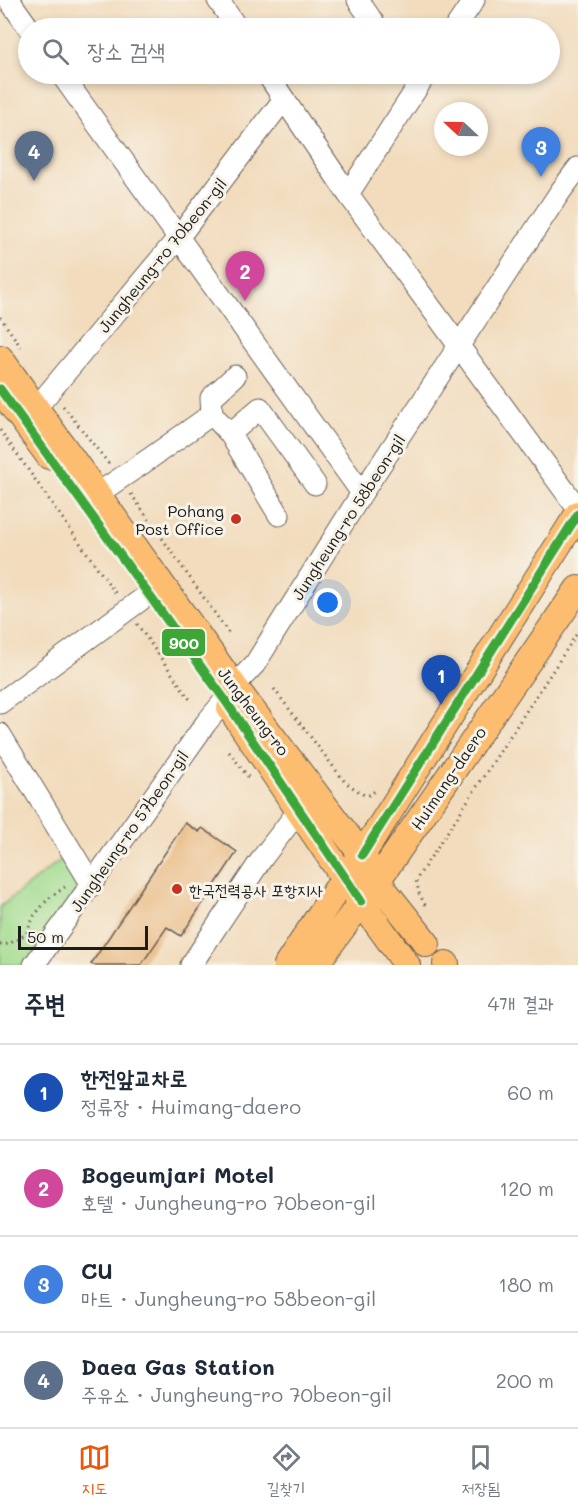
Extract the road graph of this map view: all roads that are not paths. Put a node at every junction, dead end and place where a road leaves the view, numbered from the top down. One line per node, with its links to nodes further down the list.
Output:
1 (9, 0): 5 (street)
2 (218, 0): 6 (street)
3 (358, 0): 7 (street)
4 (472, 1): 8 (street)
5 (22, 18)
6 (230, 18)
7 (370, 18)
8 (461, 18)
9 (68, 84): 15 (street)
10 (274, 84): 12 (street)
11 (413, 84): 14 (street)
12 (284, 99): 14 (street); 15 (street, Jungheung-ro 70beon-gil)
13 (578, 168): 16 (street, Jungheung-ro 58beon-gil)
14 (348, 194): 16 (street)
15 (178, 238): 20 (street, Jungheung-ro 70beon-gil); 24 (street)
16 (459, 345): 24 (street, Jungheung-ro 58beon-gil); 26 (street)
17 (0, 358): 20 (main road, Jungheung-ro)
18 (236, 376): 21 (street)
19 (0, 389): 30 (main road, Jungheung-ro)
20 (36, 408): 25 (main road, Jungheung-ro)
21 (212, 414): 22 (street); 25 (street)
22 (230, 434): 23 (street); 28 (street)
23 (315, 484)
24 (362, 493): 31 (street, Jungheung-ro 58beon-gil)
25 (97, 494): 31 (main road, Jungheung-ro)
26 (578, 509)
27 (578, 514): 35 (main road, Huimang-daero)
28 (279, 515)
29 (578, 589): 38 (main road, Huimang-daero)
30 (149, 594): 31 (main road, Jungheung-ro); 32 (street)
31 (230, 693): 34 (main road, Jungheung-ro); 35 (main road, Jungheung-ro); 37 (street, Jungheung-ro 57beon-gil)
32 (0, 703)
33 (0, 734): 37 (street)
34 (299, 810): 36 (main road, Jungheung-ro); 41 (street)
35 (362, 855): 36 (main road, Huimang-daero); 38 (main road, Jungheung-ro)
36 (345, 878): 38 (main road, Jungheung-ro); 42 (main road, Huimang-daero)
37 (91, 883): 40 (street, Jungheung-ro 57beon-gil)
38 (369, 891): 39 (main road, Jungheung-ro); 43 (main road, Huimang-daero); 44 (main road, Jungheung-ro)
39 (427, 944)
40 (34, 965)
41 (191, 965)
42 (287, 965)
43 (315, 965)
44 (407, 965)

